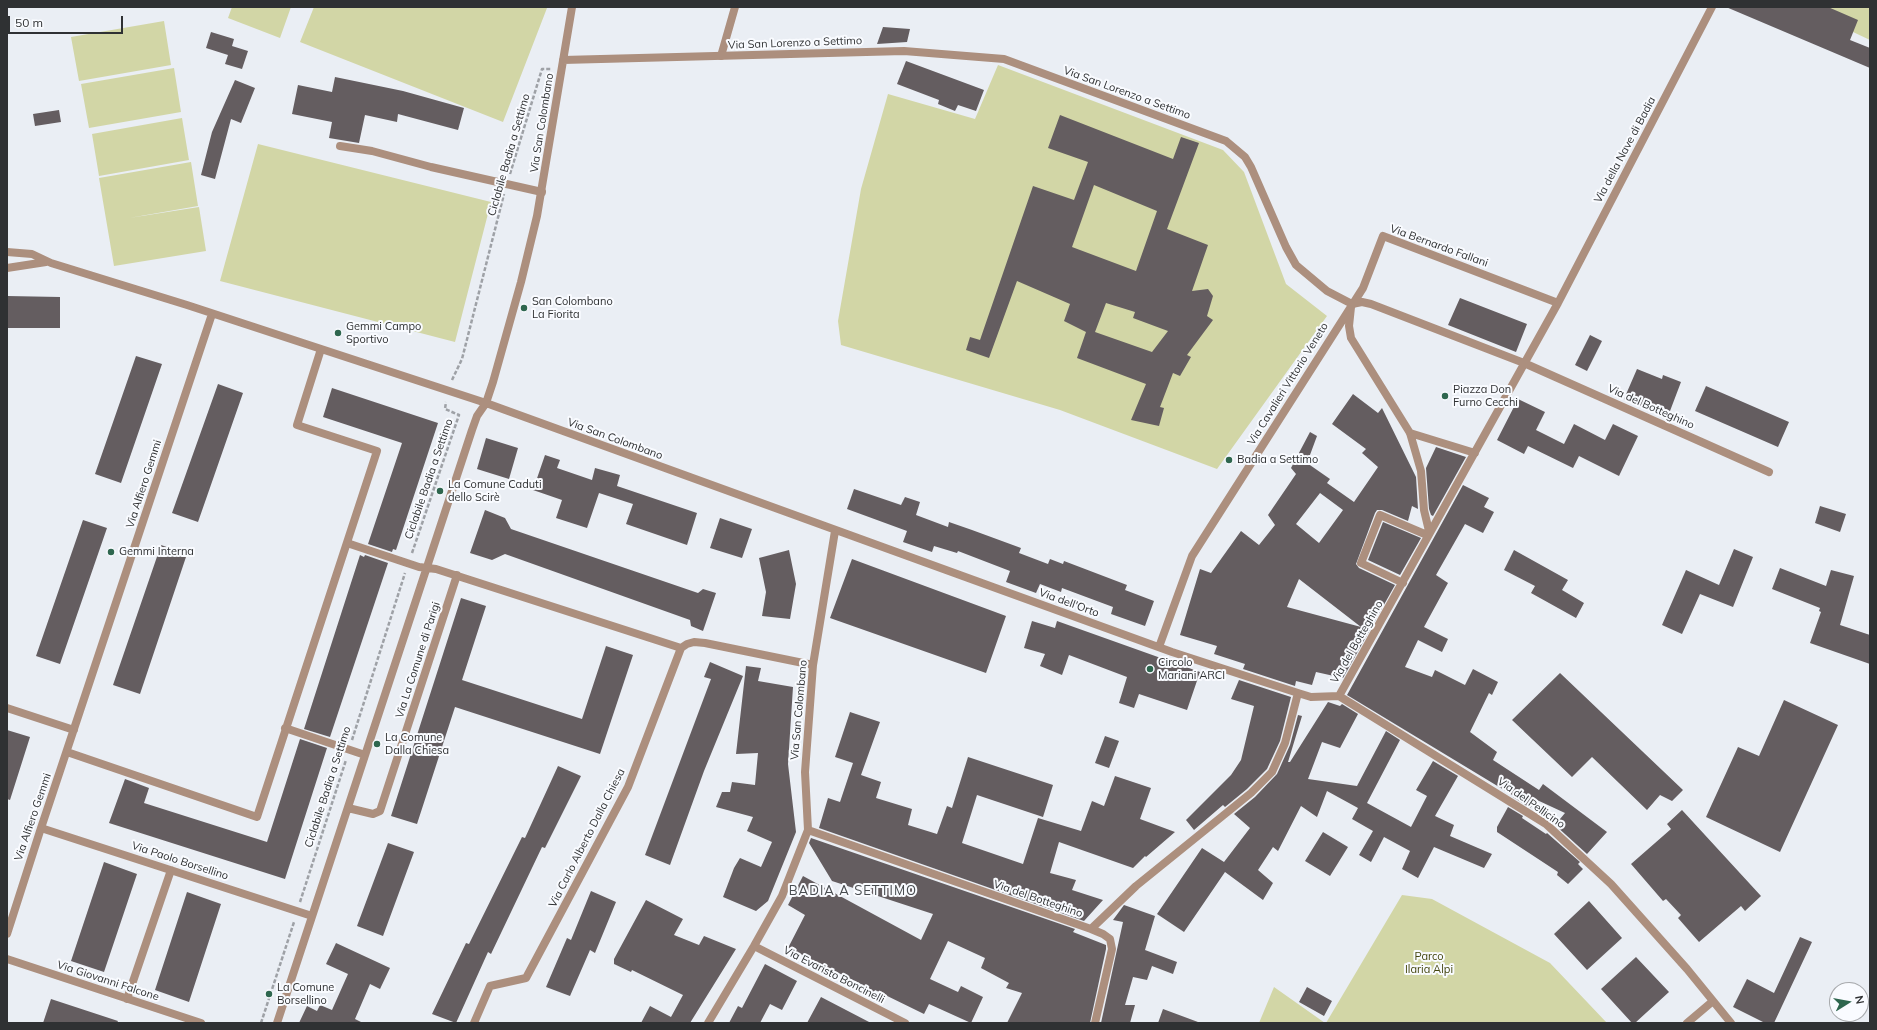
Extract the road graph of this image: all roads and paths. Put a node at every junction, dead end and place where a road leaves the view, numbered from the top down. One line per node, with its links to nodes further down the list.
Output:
1 (572, 7): 5 (street, Via San Colombano)
2 (735, 7): 4 (street)
3 (1712, 7): 12 (street, Via della Nave di Badia)
4 (721, 56): 5 (street, Via San Lorenzo a Settimo); 13 (street, Via San Lorenzo a Settimo)
5 (562, 64): 7 (path, Ciclabile Badia a Settimo); 8 (street, Via San Colombano)
6 (340, 146): 7 (street)
7 (507, 184): 8 (street); 17 (path, Ciclabile Badia a Settimo)
8 (542, 192): 18 (street, Via San Colombano)
9 (7, 252): 10 (street)
10 (46, 262): 11 (street); 14 (street)
11 (7, 268)
12 (1558, 303): 13 (street, Via Bernardo Fallani); 16 (street, Via del Botteghino)
13 (1352, 304): 16 (street); 19 (street); 29 (street, Via Cavalieri Vittorio Veneto)
14 (212, 314): 15 (street); 36 (street, Via Alfiero Gemmi)
15 (321, 349): 17 (street); 24 (street)
16 (1524, 363): 20 (street, Via del Botteghino); 21 (street, Via del Botteghino)
17 (448, 390): 18 (street); 25 (path, Ciclabile Badia a Settimo)
18 (486, 403): 22 (street, Via San Colombano); 26 (street, Via La Comune di Parigi)
19 (1410, 433): 20 (street); 23 (street)
20 (1475, 453): 23 (street, Via del Botteghino)
21 (1769, 472)
22 (835, 531): 29 (street, Via dell'Orto); 31 (street, Via San Colombano)
23 (1428, 533): 28 (street, Via del Botteghino); 28 (street)
24 (347, 543): 25 (street); 35 (street)
25 (409, 563): 26 (street); 37 (path, Ciclabile Badia a Settimo)
26 (428, 567): 27 (street); 39 (street, Via La Comune di Parigi)
27 (457, 576): 30 (street); 40 (street, Via La Comune di Parigi)
28 (1403, 583): 33 (street, Via del Botteghino)
29 (1159, 647): 32 (street, Via dell'Orto)
30 (681, 648): 31 (street); 55 (street, Via Carlo Alberto Dalla Chiesa)
31 (813, 665): 42 (street, Via San Colombano)
32 (1298, 693): 33 (street, Via del Botteghino); 46 (street, Via del Botteghino)
33 (1339, 696): 51 (street, Via del Pellicino)
34 (7, 708): 36 (street)
35 (285, 728): 37 (street); 38 (street)
36 (74, 730): 38 (street, Via Alfiero Gemmi)
37 (349, 749): 39 (street); 44 (path, Ciclabile Badia a Settimo)
38 (67, 752): 41 (street, Via Alfiero Gemmi)
39 (365, 755): 40 (street, Via La Comune di Parigi)
40 (348, 808): 45 (street, Via La Comune di Parigi)
41 (41, 828): 43 (street, Via Paolo Borsellino); 47 (street, Via Alfiero Gemmi)
42 (808, 830): 46 (street, Via del Botteghino); 48 (street)
43 (171, 870): 44 (street, Via Paolo Borsellino); 50 (street)
44 (297, 911): 45 (street, Via Paolo Borsellino); 53 (path, Ciclabile Badia a Settimo)
45 (312, 916): 54 (street, Via La Comune di Parigi)
46 (1091, 929): 58 (street)
47 (7, 934)
48 (754, 946): 56 (street); 57 (street, Via Evaristo Boncinelli)
49 (7, 959): 50 (street, Via Giovanni Falcone)
50 (127, 999): 52 (street, Via Giovanni Falcone)
51 (1713, 1001): 59 (street); 60 (street, Via del Pellicino)
52 (201, 1023)
53 (261, 1023)
54 (277, 1023)
55 (474, 1023)
56 (708, 1023)
57 (905, 1023)
58 (1095, 1023)
59 (1687, 1023)
60 (1731, 1023)

